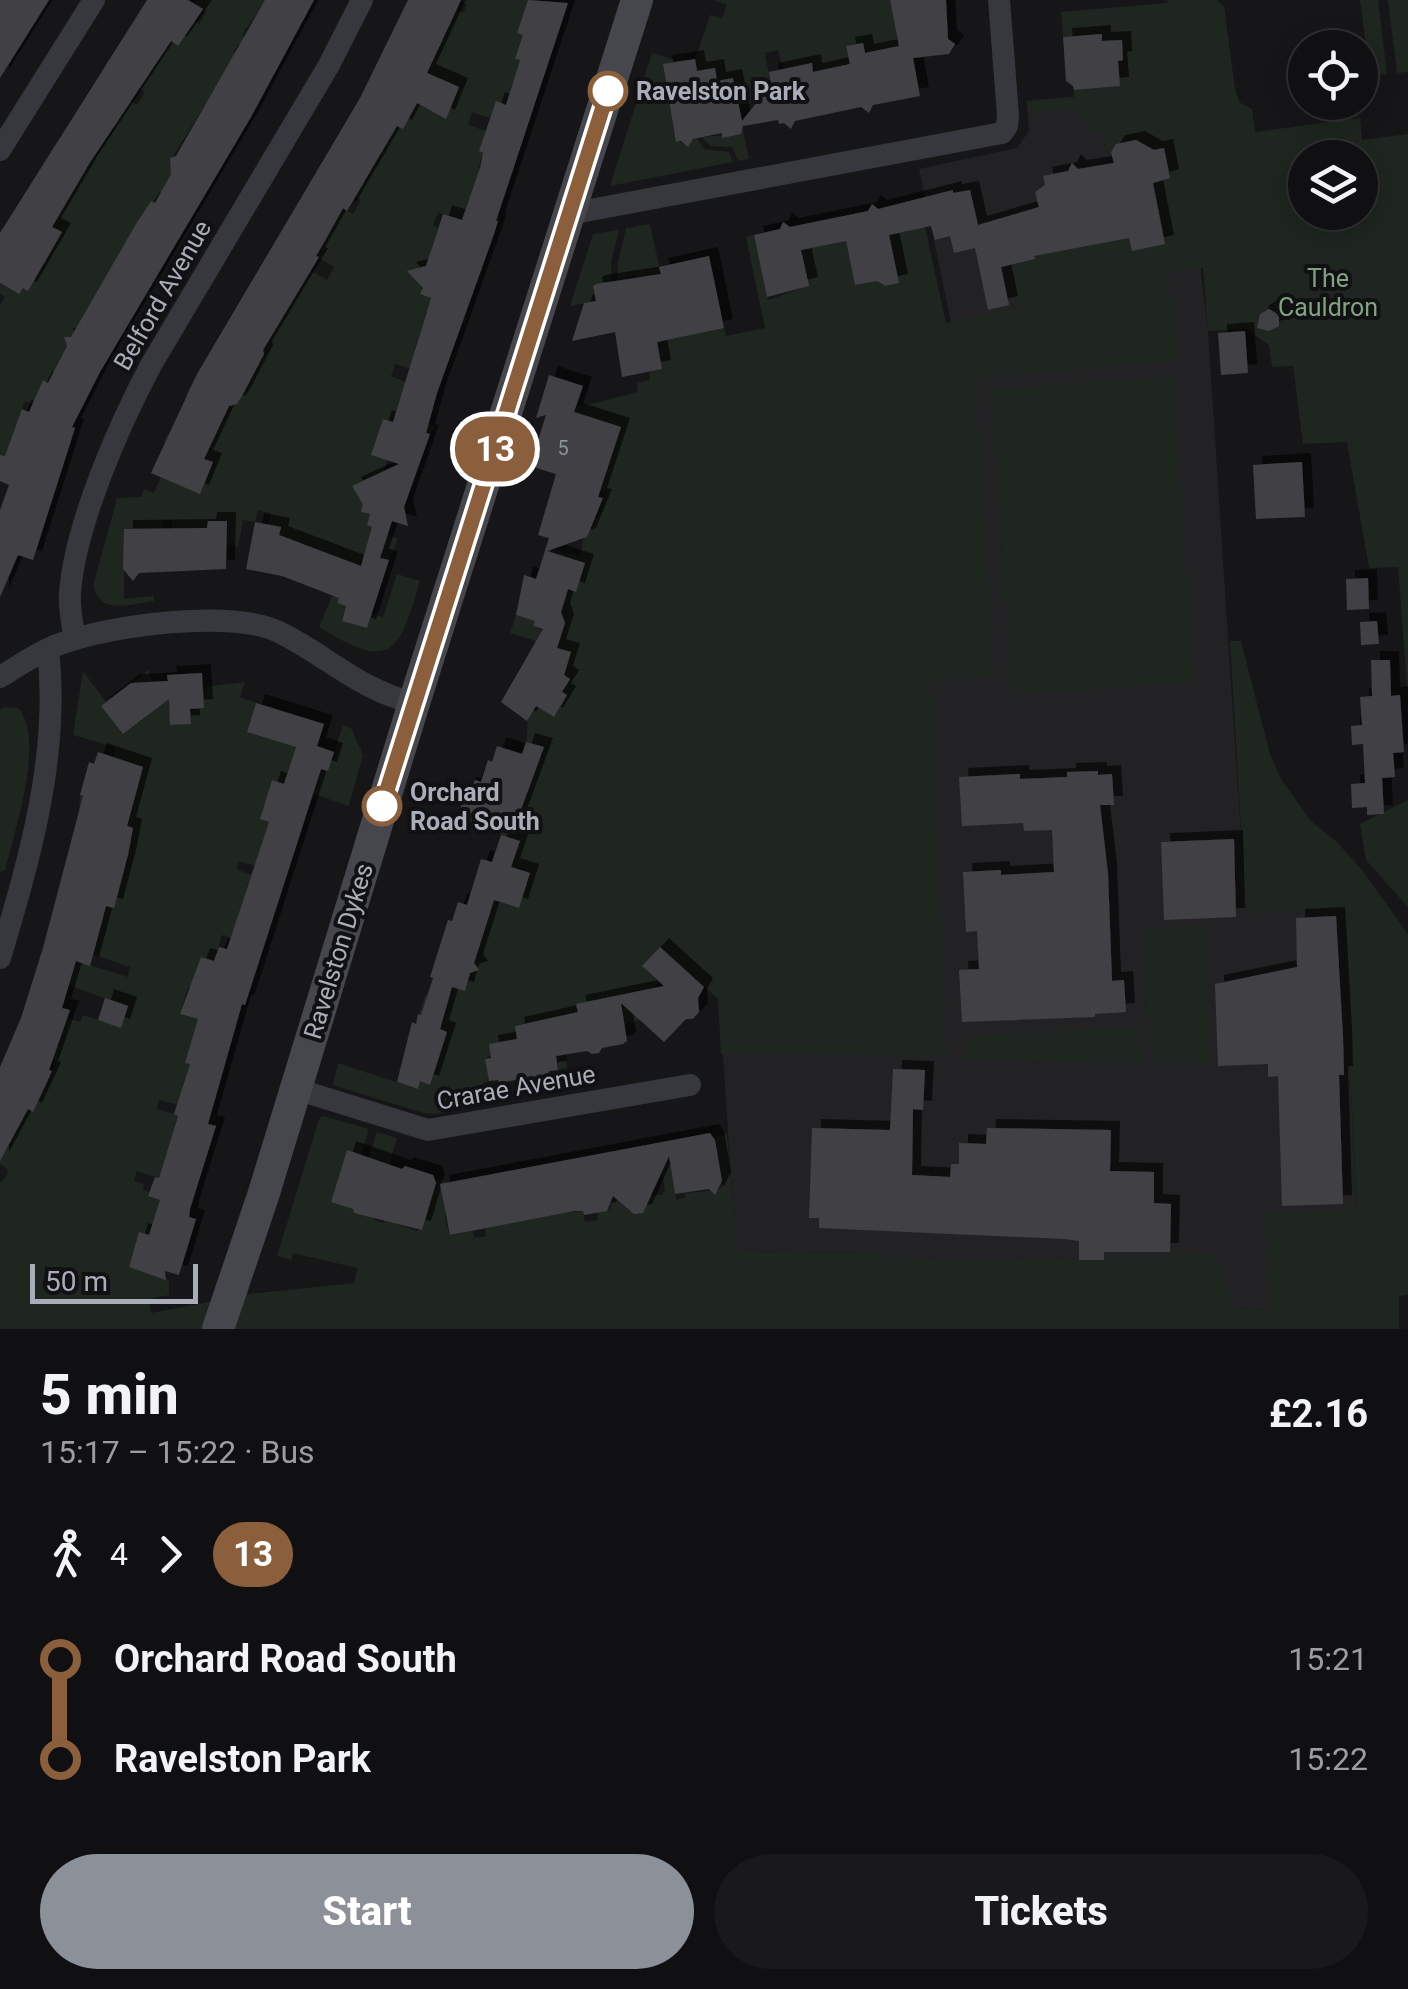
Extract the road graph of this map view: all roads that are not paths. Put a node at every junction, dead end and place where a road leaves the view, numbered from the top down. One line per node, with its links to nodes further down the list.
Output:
1 (94, 0): 5 (street)
2 (362, 0): 7 (street, Belford Avenue)
3 (638, 0): 6 (street, Ravelston Dykes)
4 (999, 0): 6 (street)
5 (0, 150)
6 (568, 214): 10 (street, Ravelston Dykes)
7 (75, 639): 8 (street); 10 (street)
8 (48, 649): 9 (street); 11 (street)
9 (0, 678)
10 (414, 704): 13 (street, Ravelston Dykes)
11 (0, 958)
12 (690, 1084): 13 (street, Crarae Avenue)
13 (296, 1088): 14 (street, Ravelston Dykes)
14 (218, 1329)

